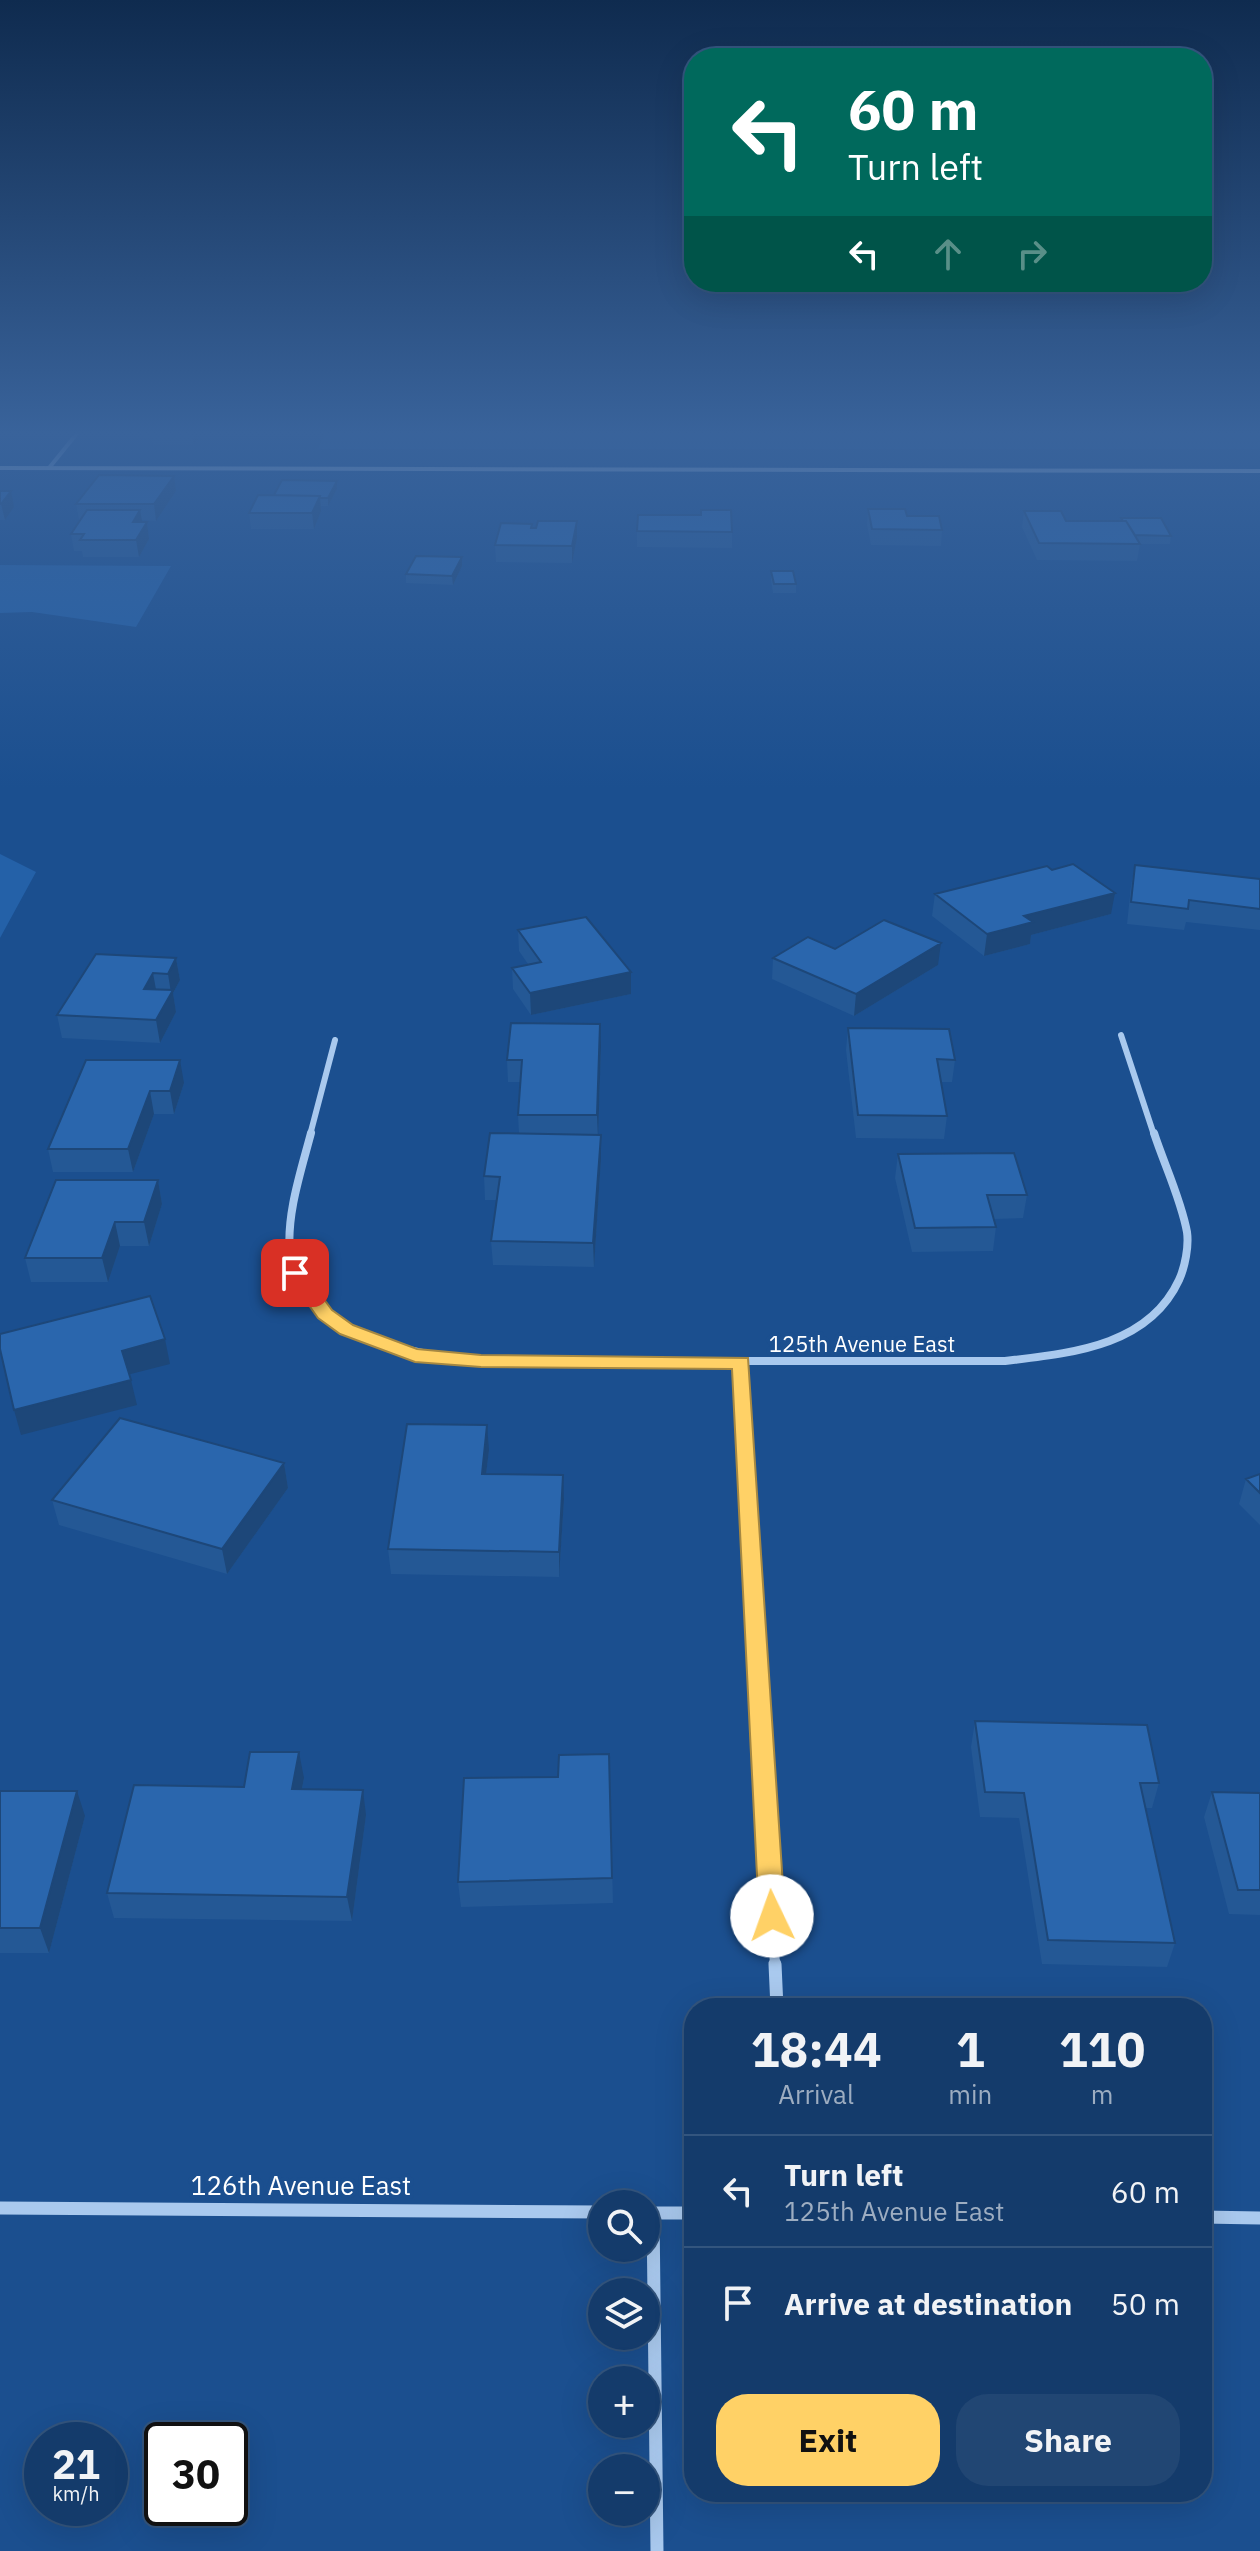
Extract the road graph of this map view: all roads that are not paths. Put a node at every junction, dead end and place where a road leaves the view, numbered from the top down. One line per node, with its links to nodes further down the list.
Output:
1 (1121, 1035): 3 (street, 125th Avenue East)
2 (335, 1040): 3 (street, 125th Avenue East)
3 (742, 1363): 4 (street)
4 (776, 1998)
5 (0, 2208): 6 (street, 126th Avenue East)
6 (588, 2212)
7 (660, 2213): 8 (street)
8 (684, 2213)
9 (1212, 2217): 10 (street)
10 (1260, 2218)
11 (650, 2262): 12 (street)
12 (657, 2551)

